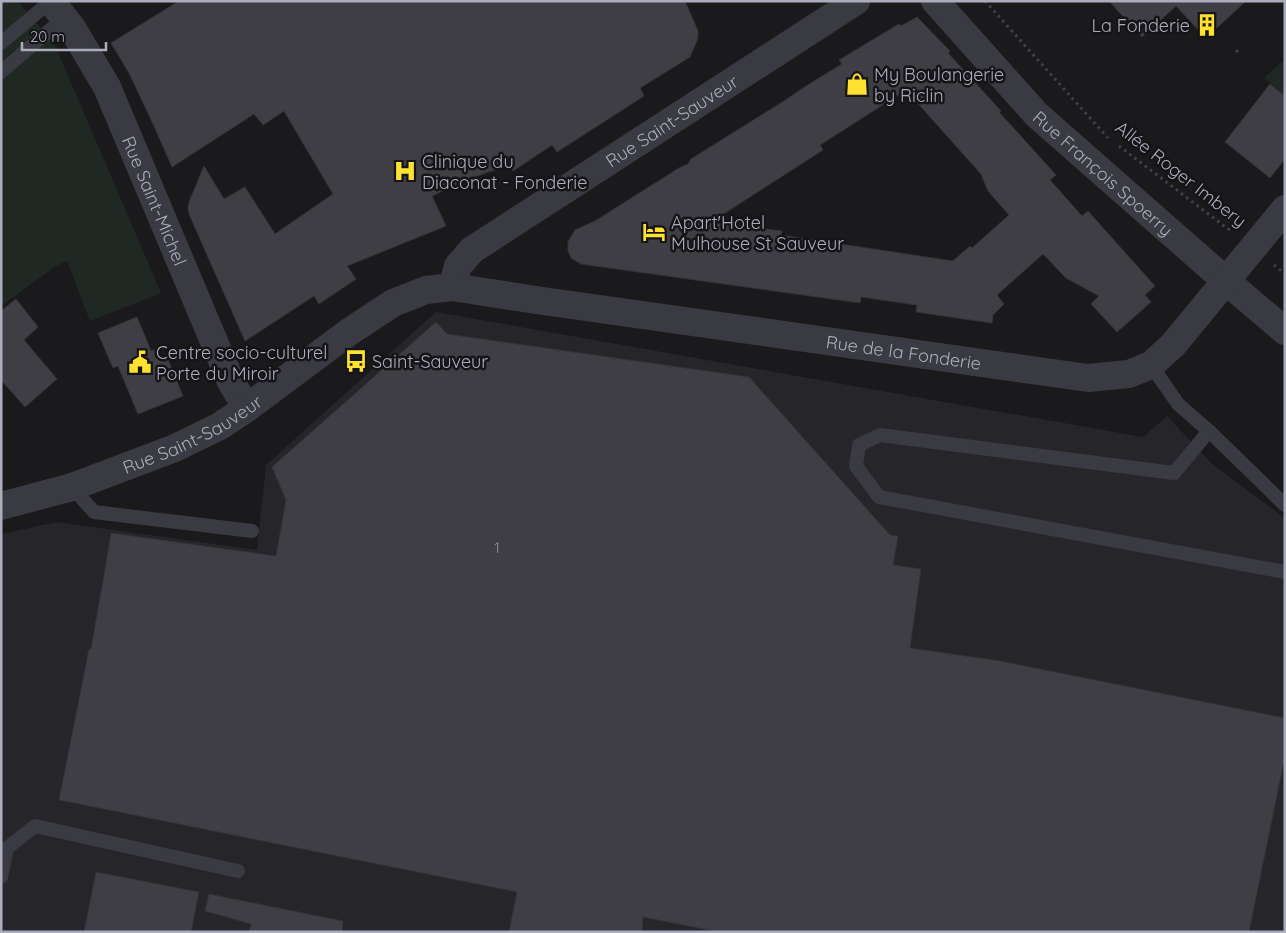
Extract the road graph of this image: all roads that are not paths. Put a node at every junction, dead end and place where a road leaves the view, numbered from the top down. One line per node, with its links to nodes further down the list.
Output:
1 (856, 1): 8 (street, Rue Saint-Sauveur)
2 (935, 1): 7 (street, Rue François Spoerry)
3 (55, 7): 4 (lane); 5 (lane); 11 (street, Rue Saint-Michel)
4 (1, 44)
5 (1, 72)
6 (1285, 209): 7 (street, Rue de la Fonderie)
7 (1226, 282): 9 (street, Rue François Spoerry); 10 (street, Rue de la Fonderie)
8 (452, 287): 10 (street, Rue de la Fonderie); 11 (street, Rue Saint-Sauveur)
9 (1285, 331)
10 (1151, 365): 12 (lane)
11 (247, 408): 13 (street, Rue Saint-Sauveur)
12 (1209, 431): 14 (lane); 17 (lane)
13 (72, 487): 15 (street, Rue Saint-Sauveur); 16 (lane)
14 (1285, 505)
15 (1, 506)
16 (252, 531)
17 (1285, 572)
18 (238, 871): 19 (lane)
19 (1, 877)

